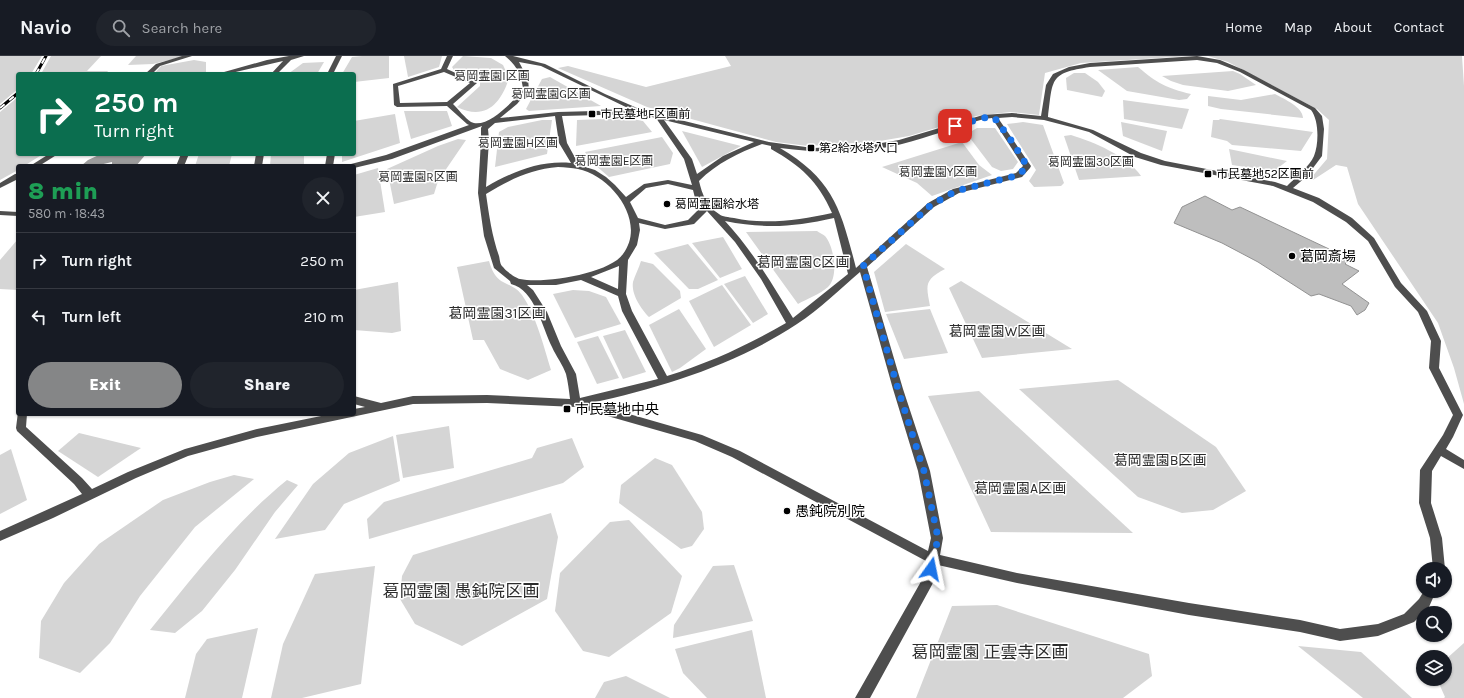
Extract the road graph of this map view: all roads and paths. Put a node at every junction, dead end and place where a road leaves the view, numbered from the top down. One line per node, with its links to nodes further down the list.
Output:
1 (190, 56): 8 (street)
2 (301, 56): 5 (street)
3 (339, 56): 11 (street)
4 (450, 56): 7 (street)
5 (289, 58): 9 (street); 10 (street)
6 (511, 58): 13 (street); 18 (street)
7 (444, 70): 12 (street); 12 (street)
8 (150, 72)
9 (228, 72)
10 (276, 72)
11 (331, 72)
12 (449, 104): 19 (street)
13 (642, 112): 14 (street); 15 (street)
14 (558, 114): 18 (street); 25 (street)
15 (659, 117): 20 (street); 27 (street)
16 (994, 117): 17 (street); 21 (street); 39 (street)
17 (1044, 118): 29 (street); 29 (street)
18 (493, 121): 19 (street); 30 (street)
19 (477, 126): 24 (street)
20 (761, 142): 21 (street); 27 (street)
21 (770, 144): 35 (street)
22 (51, 156): 23 (street)
23 (37, 164)
24 (356, 165)
25 (577, 167): 30 (street); 31 (street)
26 (16, 177): 28 (street)
27 (695, 184): 31 (street); 32 (street)
28 (0, 186)
29 (1288, 189): 52 (street)
30 (482, 193): 42 (street)
31 (626, 201): 37 (street)
32 (706, 207): 36 (street); 37 (street)
33 (0, 213): 34 (street)
34 (16, 214)
35 (836, 215): 36 (street); 40 (street)
36 (718, 217): 44 (street)
37 (634, 219): 38 (street)
38 (624, 260): 41 (street); 43 (street)
39 (863, 266): 40 (street); 56 (street)
40 (853, 275): 44 (street)
41 (582, 277): 42 (street); 43 (street)
42 (514, 282): 47 (street)
43 (622, 294): 45 (street)
44 (791, 324): 45 (street)
45 (664, 380): 47 (street)
46 (356, 401): 48 (street)
47 (576, 403): 48 (street); 56 (street)
48 (381, 407): 49 (street)
49 (356, 413)
50 (22, 416): 54 (street)
51 (340, 416): 54 (street)
52 (1439, 450): 53 (street); 57 (street)
53 (1464, 465)
54 (90, 495): 55 (street)
55 (0, 536)
56 (933, 559): 58 (street); 59 (street)
57 (1438, 562)
58 (1426, 598)
59 (862, 698)

